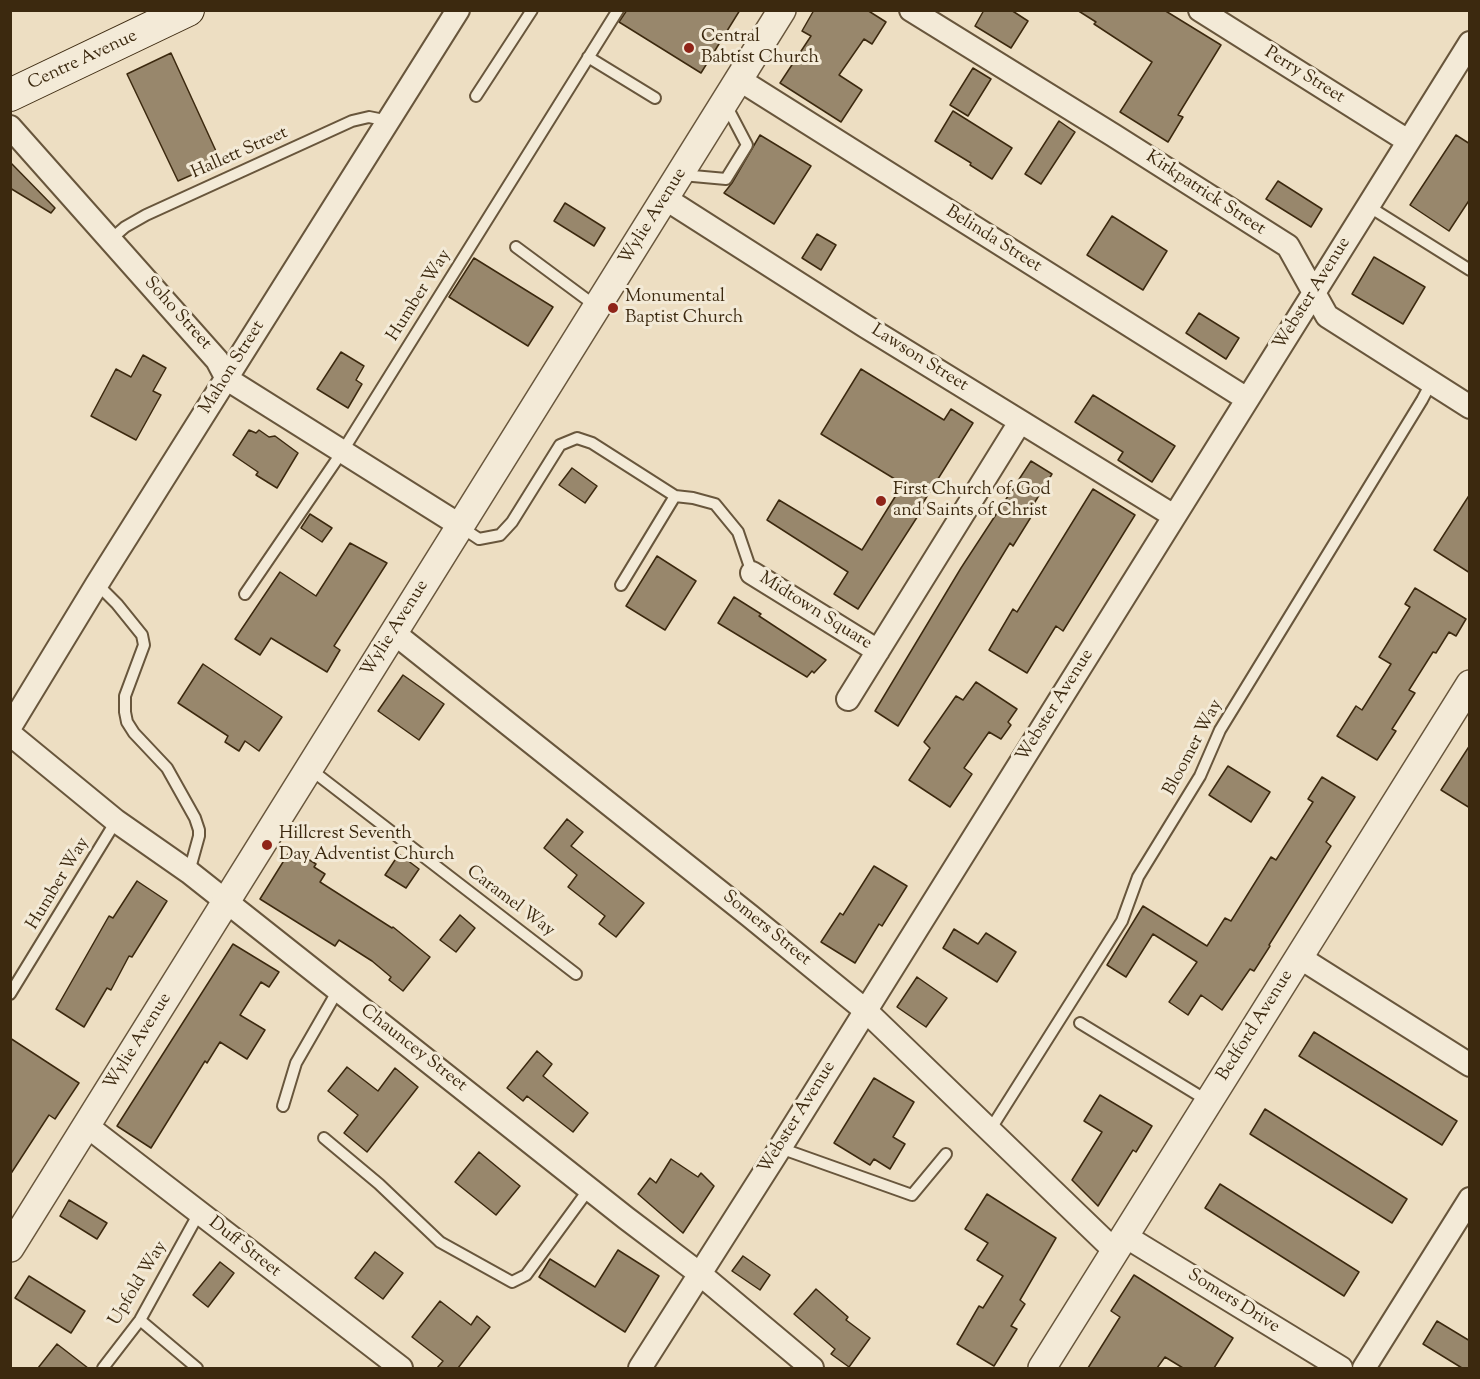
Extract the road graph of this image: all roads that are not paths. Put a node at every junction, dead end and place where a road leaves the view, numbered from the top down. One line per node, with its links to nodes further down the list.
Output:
1 (188, 10): 12 (main road, Centre Avenue)
2 (458, 10): 16 (street, Mahon Street)
3 (532, 10): 13 (lane)
4 (618, 10): 9 (lane, Humber Way)
5 (782, 10): 11 (street, Wylie Avenue)
6 (911, 10): 25 (street, Kirkpatrick Street)
7 (1200, 10): 18 (street, Perry Street)
8 (1470, 43): 10 (street, Webster Avenue)
9 (588, 57): 14 (lane); 32 (lane, Humber Way)
10 (1463, 66): 18 (street, Webster Avenue)
11 (740, 80): 15 (street, Wylie Avenue); 29 (street, Belinda Street)
12 (10, 95)
13 (476, 96)
14 (655, 98)
15 (725, 102): 19 (street, Wylie Avenue); 19 (lane)
16 (389, 121): 22 (lane, Hallett Street); 27 (street, Mahon Street)
17 (10, 128): 22 (street, Soho Street)
18 (1408, 141): 21 (street, Webster Avenue)
19 (681, 175): 20 (street, Wylie Avenue)
20 (666, 199): 26 (street, Wylie Avenue); 31 (street, Lawson Street)
21 (1368, 206): 24 (lane); 25 (street, Webster Avenue)
22 (110, 240): 27 (street, Soho Street)
23 (516, 248): 26 (lane)
24 (1470, 270)
25 (1314, 292): 28 (street, Kirkpatrick Street); 29 (street, Webster Avenue)
26 (597, 307): 35 (street, Wylie Avenue)
27 (227, 379): 32 (street, Soho Street); 37 (street, Mahon Street)
28 (1431, 383): 30 (street, Kirkpatrick Street); 60 (lane, Bloomer Way)
29 (1246, 399): 34 (street, Webster Avenue)
30 (1470, 407)
31 (1020, 422): 34 (street, Lawson Street); 41 (street, Midtown Square)
32 (342, 452): 35 (street, Soho Street); 39 (lane, Humber Way)
33 (675, 496): 35 (lane); 36 (lane); 38 (lane)
34 (1174, 516): 54 (street, Webster Avenue)
35 (460, 526): 40 (street, Wylie Avenue)
36 (752, 573): 41 (street, Midtown Square)
37 (97, 584): 44 (street, Mahon Street); 48 (lane)
38 (621, 585)
39 (245, 594)
40 (394, 633): 46 (street, Wylie Avenue); 54 (street, Somers Street)
41 (878, 651): 43 (street, Midtown Square)
42 (1470, 684): 50 (street, Bedford Avenue)
43 (848, 699)
44 (10, 727)
45 (10, 734): 47 (street, Chauncey Street)
46 (309, 769): 49 (street, Wylie Avenue); 51 (lane, Caramel Way)
47 (116, 821): 48 (street, Chauncey Street); 53 (lane, Humber Way)
48 (189, 872): 49 (street, Chauncey Street)
49 (226, 902): 52 (street, Chauncey Street); 59 (street, Wylie Avenue)
50 (1299, 957): 56 (street); 57 (street, Bedford Avenue)
51 (576, 974)
52 (338, 990): 58 (lane); 64 (street, Chauncey Street)
53 (10, 994)
54 (865, 1010): 60 (street, Somers Street); 62 (street, Webster Avenue)
55 (1080, 1023): 57 (lane)
56 (1470, 1065)
57 (1208, 1101): 67 (street, Bedford Avenue)
58 (283, 1106)
59 (87, 1126): 66 (street, Duff Street); 68 (street, Wylie Avenue)
60 (990, 1130): 67 (street, Somers Street)
61 (324, 1138): 64 (lane)
62 (780, 1148): 63 (lane); 69 (street, Webster Avenue)
63 (946, 1154)
64 (589, 1189): 69 (street, Chauncey Street)
65 (1470, 1199): 78 (street)
66 (199, 1213): 70 (lane, Upfold Way); 73 (street, Duff Street)
67 (1120, 1243): 76 (street, Bedford Avenue); 77 (street, Somers Drive)
68 (10, 1248)
69 (700, 1274): 74 (street, Webster Avenue); 75 (street, Chauncey Street)
70 (140, 1320): 71 (lane, Upfold Way); 72 (lane)
71 (103, 1368)
72 (197, 1368)
73 (401, 1368)
74 (640, 1368)
75 (812, 1368)
76 (1042, 1368)
77 (1341, 1368)
78 (1364, 1368)

